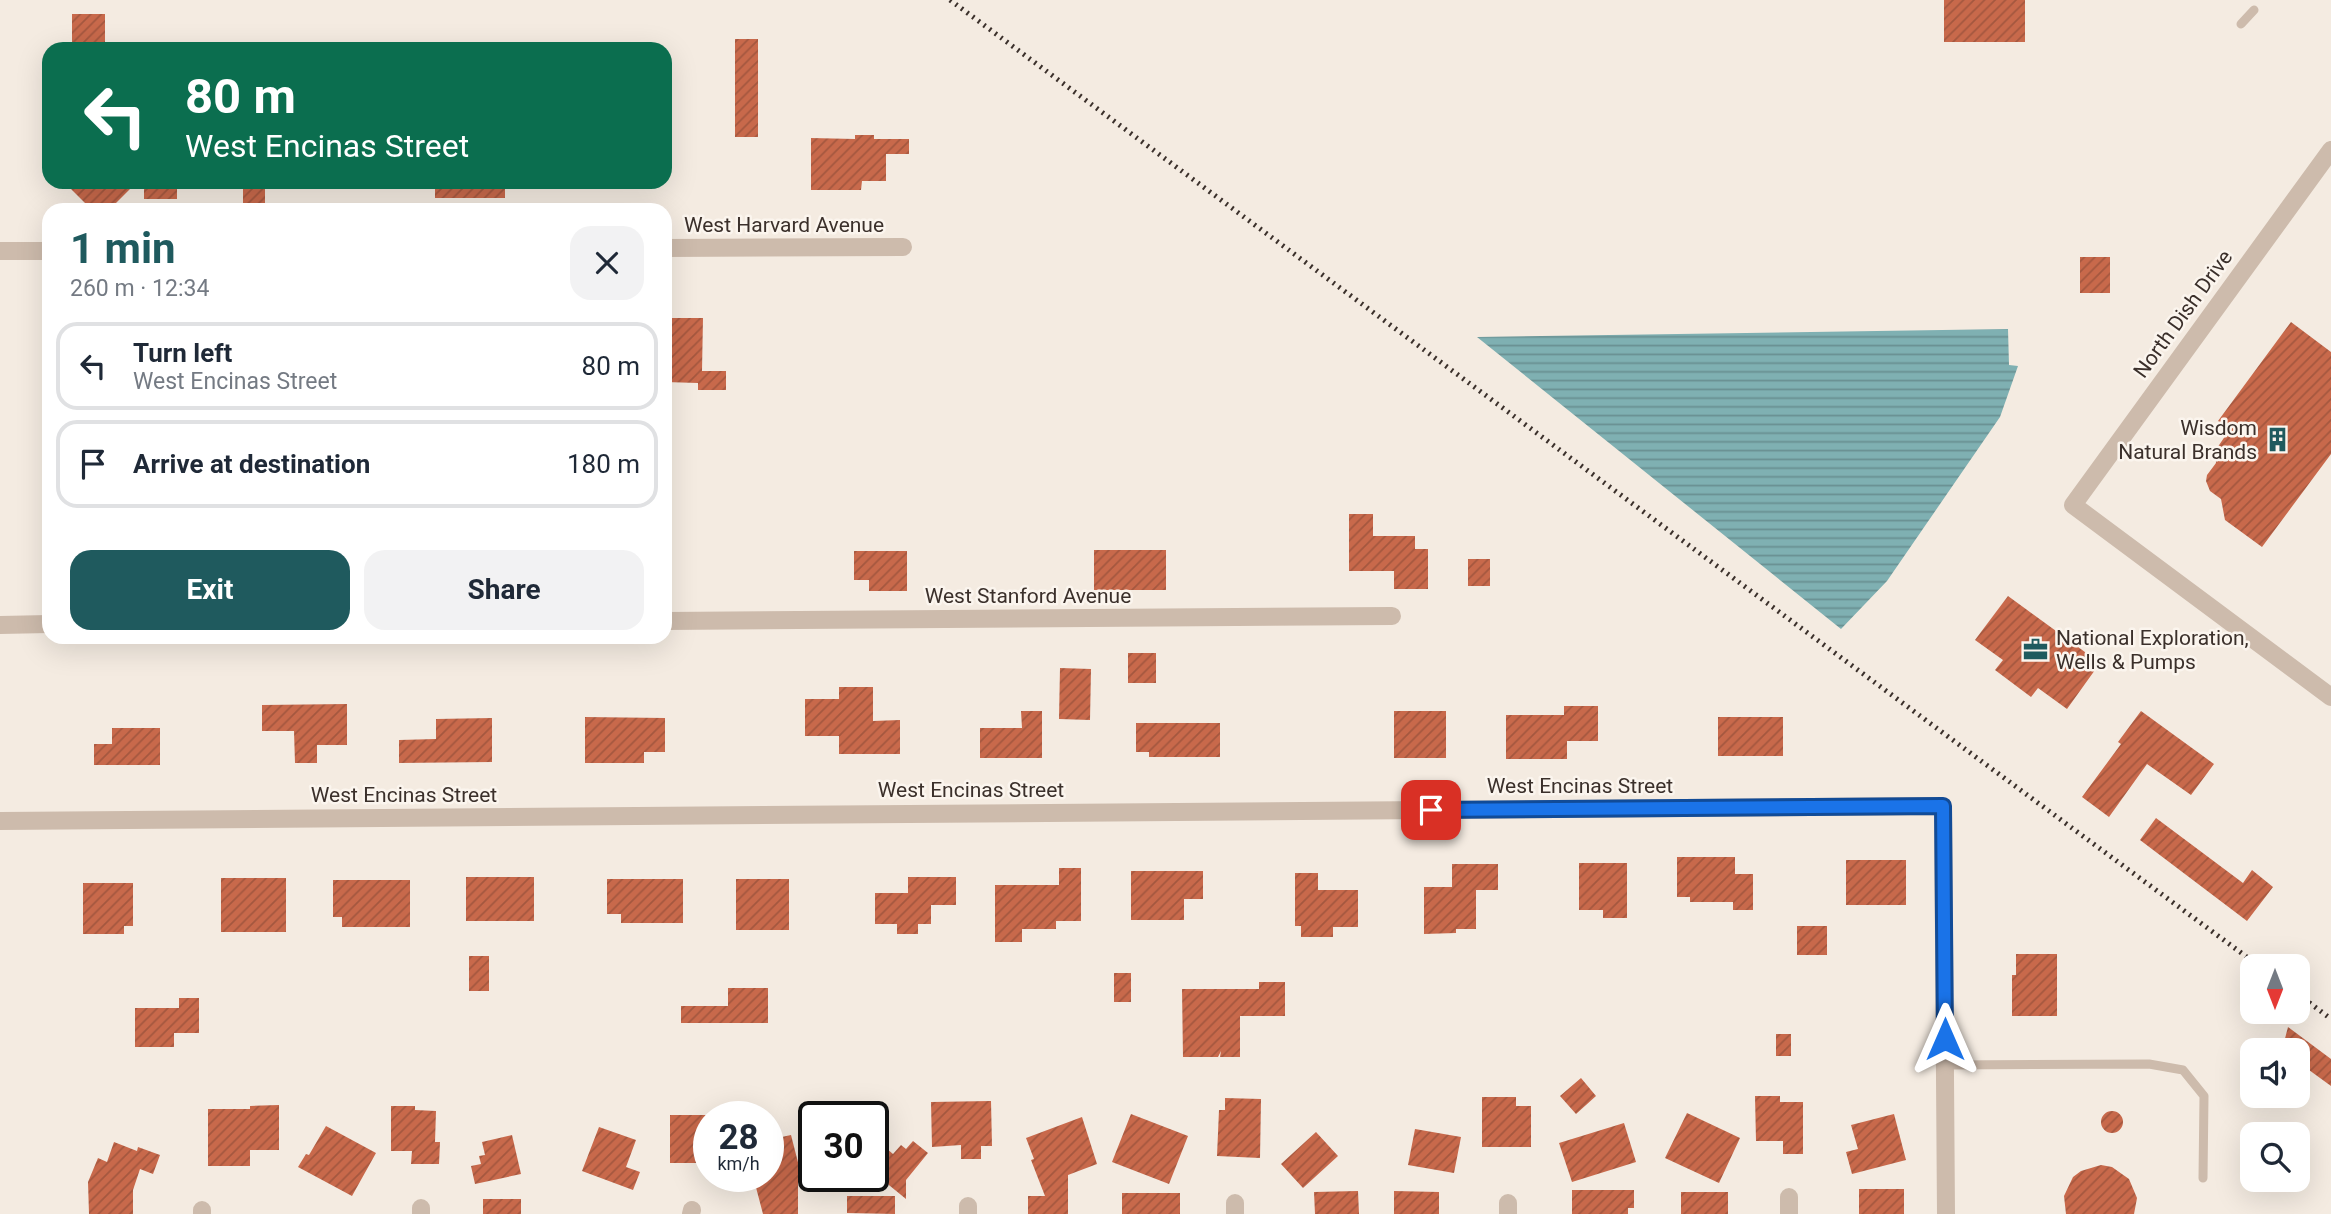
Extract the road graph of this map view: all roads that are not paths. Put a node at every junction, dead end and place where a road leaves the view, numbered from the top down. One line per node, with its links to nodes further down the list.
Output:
1 (2254, 10): 2 (lane)
2 (2241, 24)
3 (2331, 150): 12 (street, North Dish Drive)
4 (903, 247): 5 (street, West Harvard Avenue)
5 (672, 248)
6 (0, 251): 7 (street)
7 (42, 251)
8 (1392, 616): 9 (street, West Stanford Avenue)
9 (672, 621)
10 (42, 624): 11 (street)
11 (0, 625)
12 (2331, 697)
13 (0, 821): 14 (street, West Encinas Street)
14 (1945, 1065): 15 (lane); 16 (street)
15 (2203, 1178)
16 (1946, 1214)

